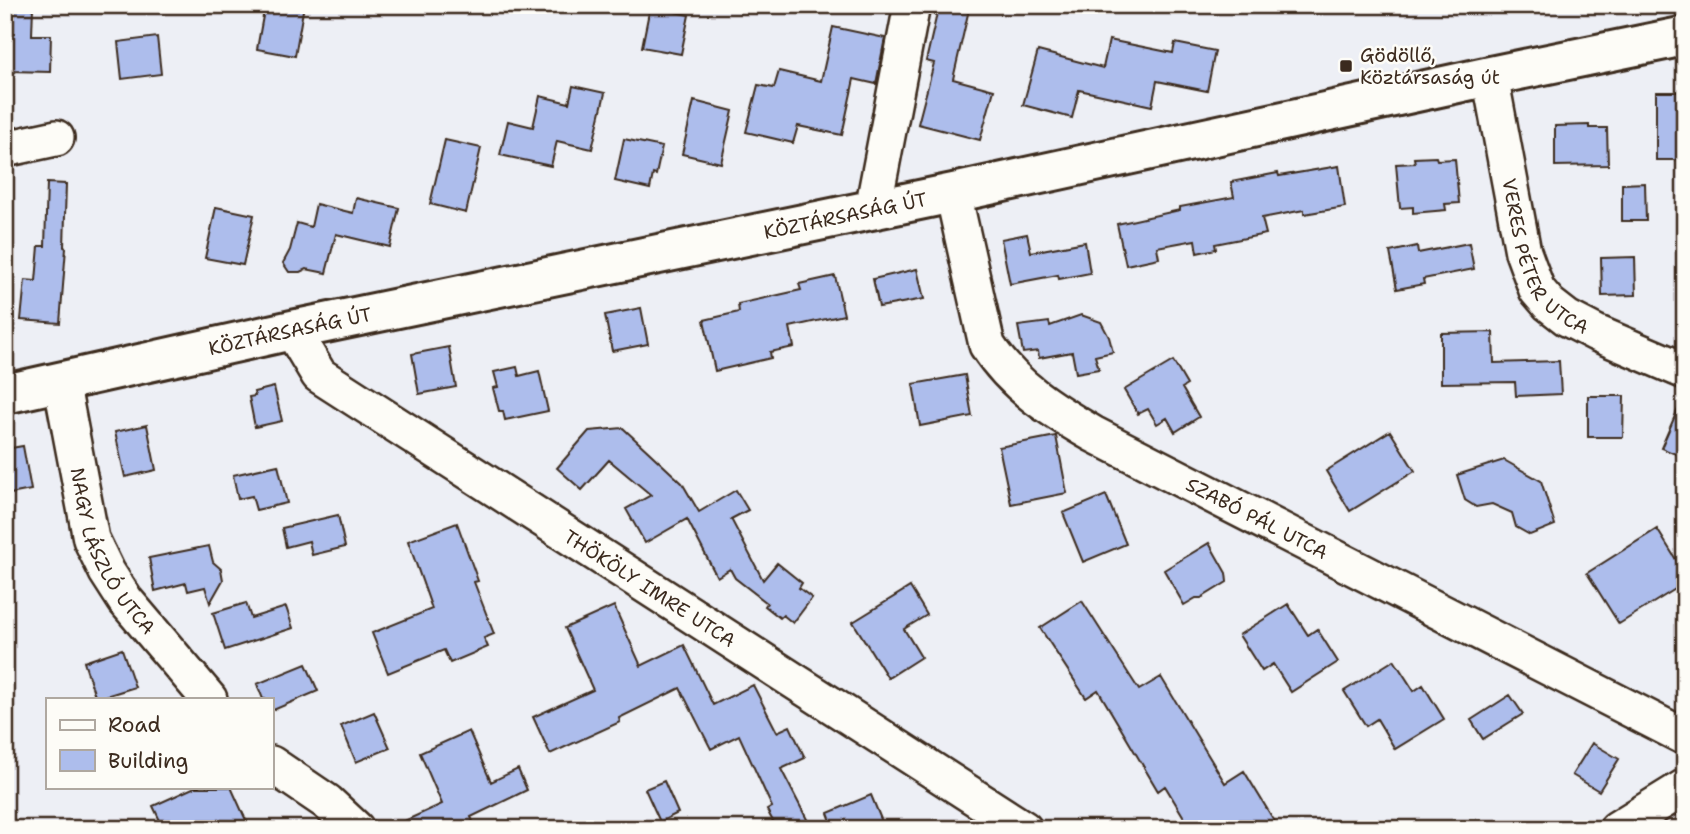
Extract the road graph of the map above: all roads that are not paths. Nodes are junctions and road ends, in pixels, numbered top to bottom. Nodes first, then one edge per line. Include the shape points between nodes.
1 (912, 5) edge
2 (1685, 36) edge
3 (1490, 76) junction
4 (56, 138) dead end
5 (5, 149) edge
6 (953, 193) junction
7 (873, 209) junction
8 (292, 330) junction
9 (1685, 371) edge
10 (61, 382) junction
11 (5, 394) edge
12 (208, 698) edge
13 (1685, 737) edge
14 (273, 765) edge
15 (1685, 787) edge
16 (1008, 826) edge
17 (356, 829) edge
18 (1616, 829) edge

1 - 7 street
2 - 3 main road, KÖZTÁRSASÁG ÚT
3 - 6 main road, KÖZTÁRSASÁG ÚT
3 - 9 street, VERES PÉTER UTCA via 1523,252 1537,290 1567,318
4 - 5 street
6 - 7 main road, KÖZTÁRSASÁG ÚT
6 - 13 street, SZABÓ PÁL UTCA via 988,345 1010,374 1050,408
7 - 8 main road, KÖZTÁRSASÁG ÚT
8 - 10 main road, KÖZTÁRSASÁG ÚT
8 - 16 street, THÖKÖLY IMRE UTCA via 319,375
10 - 11 main road, KÖZTÁRSASÁG ÚT
10 - 12 street, NAGY LÁSZLÓ UTCA via 91,539 125,600
14 - 17 street
15 - 18 street

